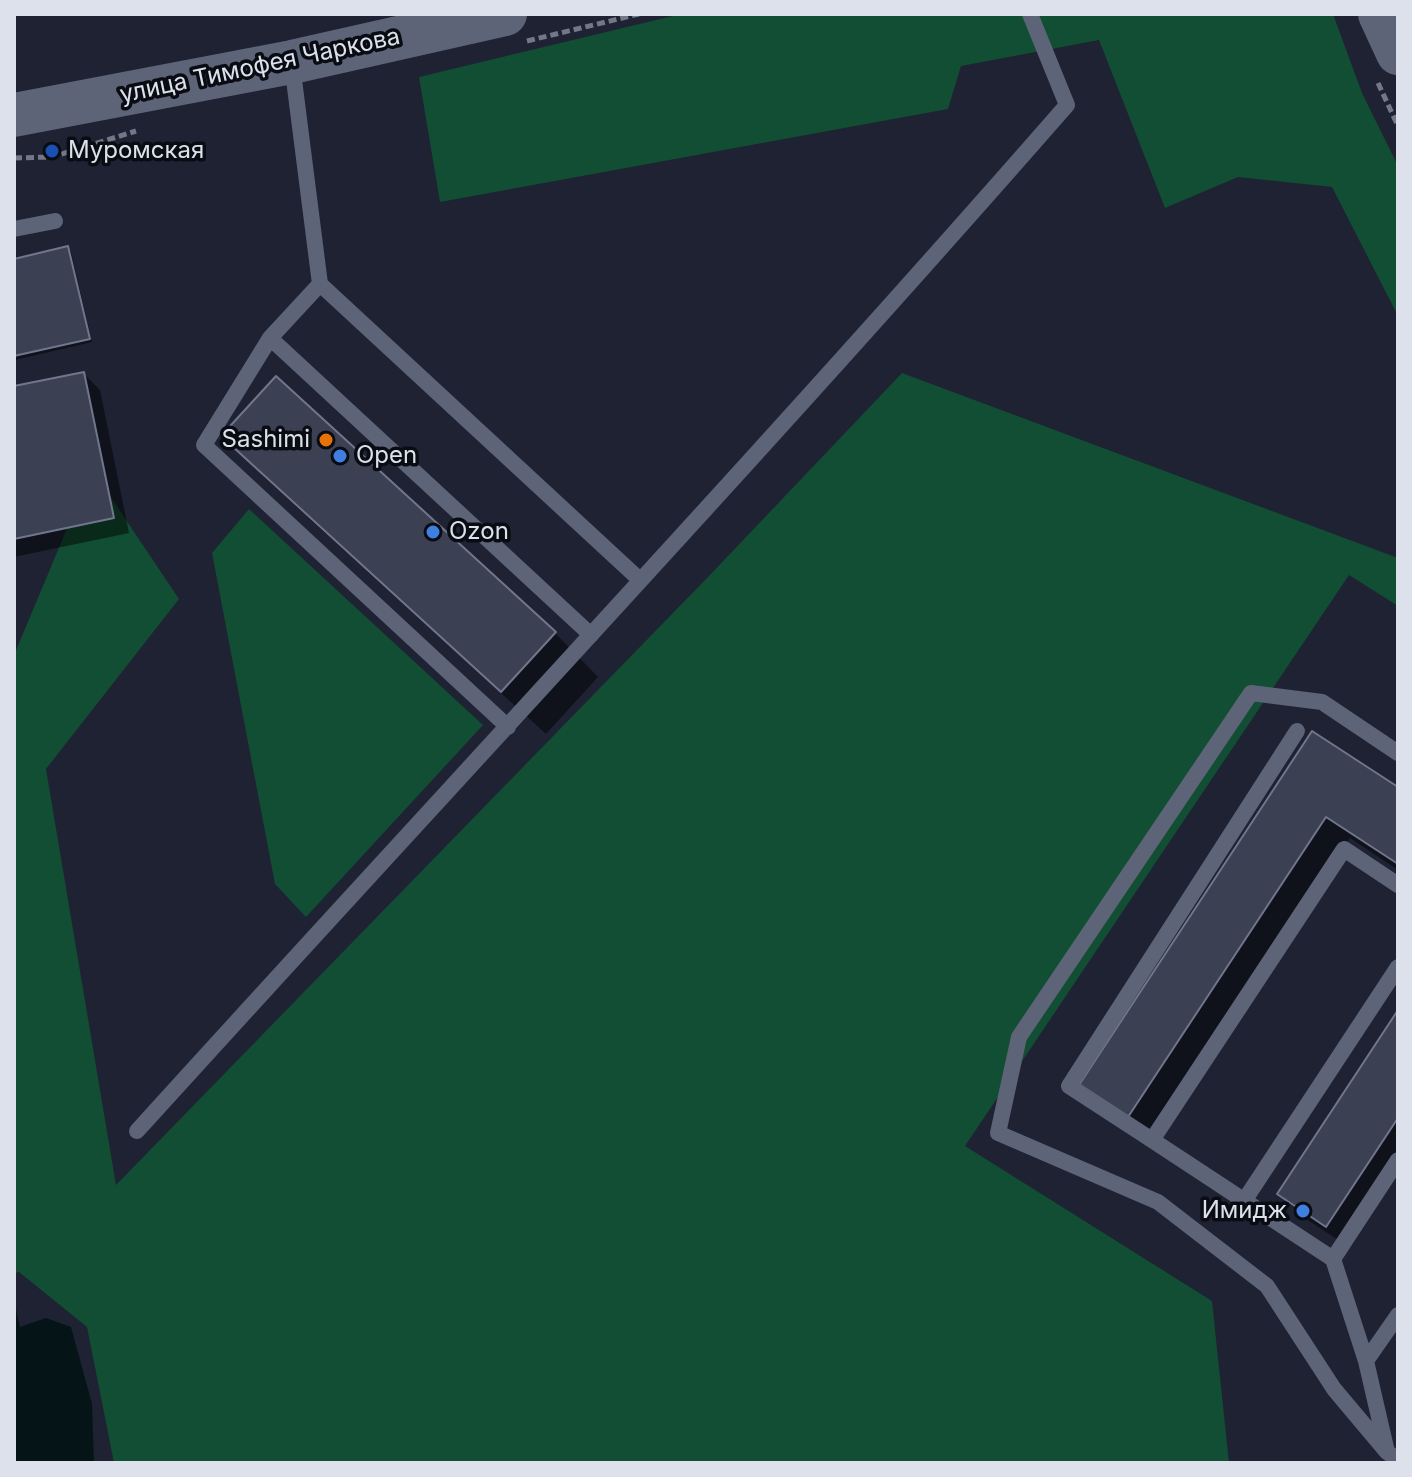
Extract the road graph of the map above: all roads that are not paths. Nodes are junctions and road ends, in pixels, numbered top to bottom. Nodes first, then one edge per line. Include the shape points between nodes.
1 (505, 14) edge
2 (1030, 14) edge
3 (1380, 14) edge
4 (1398, 53) edge
5 (292, 62) junction
6 (14, 115) edge
7 (55, 221) dead end
8 (14, 229) edge
9 (320, 284) junction
10 (270, 338) junction
11 (640, 580) junction
12 (591, 635) junction
13 (508, 727) junction
14 (1297, 731) dead end
15 (1398, 753) edge
16 (1398, 885) edge
17 (1398, 967) edge
18 (137, 1131) dead end
19 (1152, 1140) junction
20 (1398, 1160) edge
21 (1244, 1201) junction
22 (1333, 1259) junction
23 (1398, 1315) edge
24 (1366, 1361) junction
25 (1393, 1456) edge

1 - 5 main road, улица Тимофея Чаркова
2 - 11 lane via 1067,105
3 - 4 main road
5 - 6 main road, улица Тимофея Чаркова
5 - 9 lane
7 - 8 lane
9 - 10 lane
9 - 11 lane
10 - 12 lane
10 - 13 lane via 204,445
11 - 12 lane
12 - 13 lane
13 - 18 lane
14 - 19 lane via 1069,1086
15 - 25 lane via 1322,702 1251,693 1019,1037 998,1133 1158,1202 1267,1286 1334,1389
16 - 19 lane via 1344,849
17 - 21 lane
19 - 21 lane
20 - 22 lane
21 - 22 lane
22 - 24 lane
23 - 24 lane
24 - 25 lane

